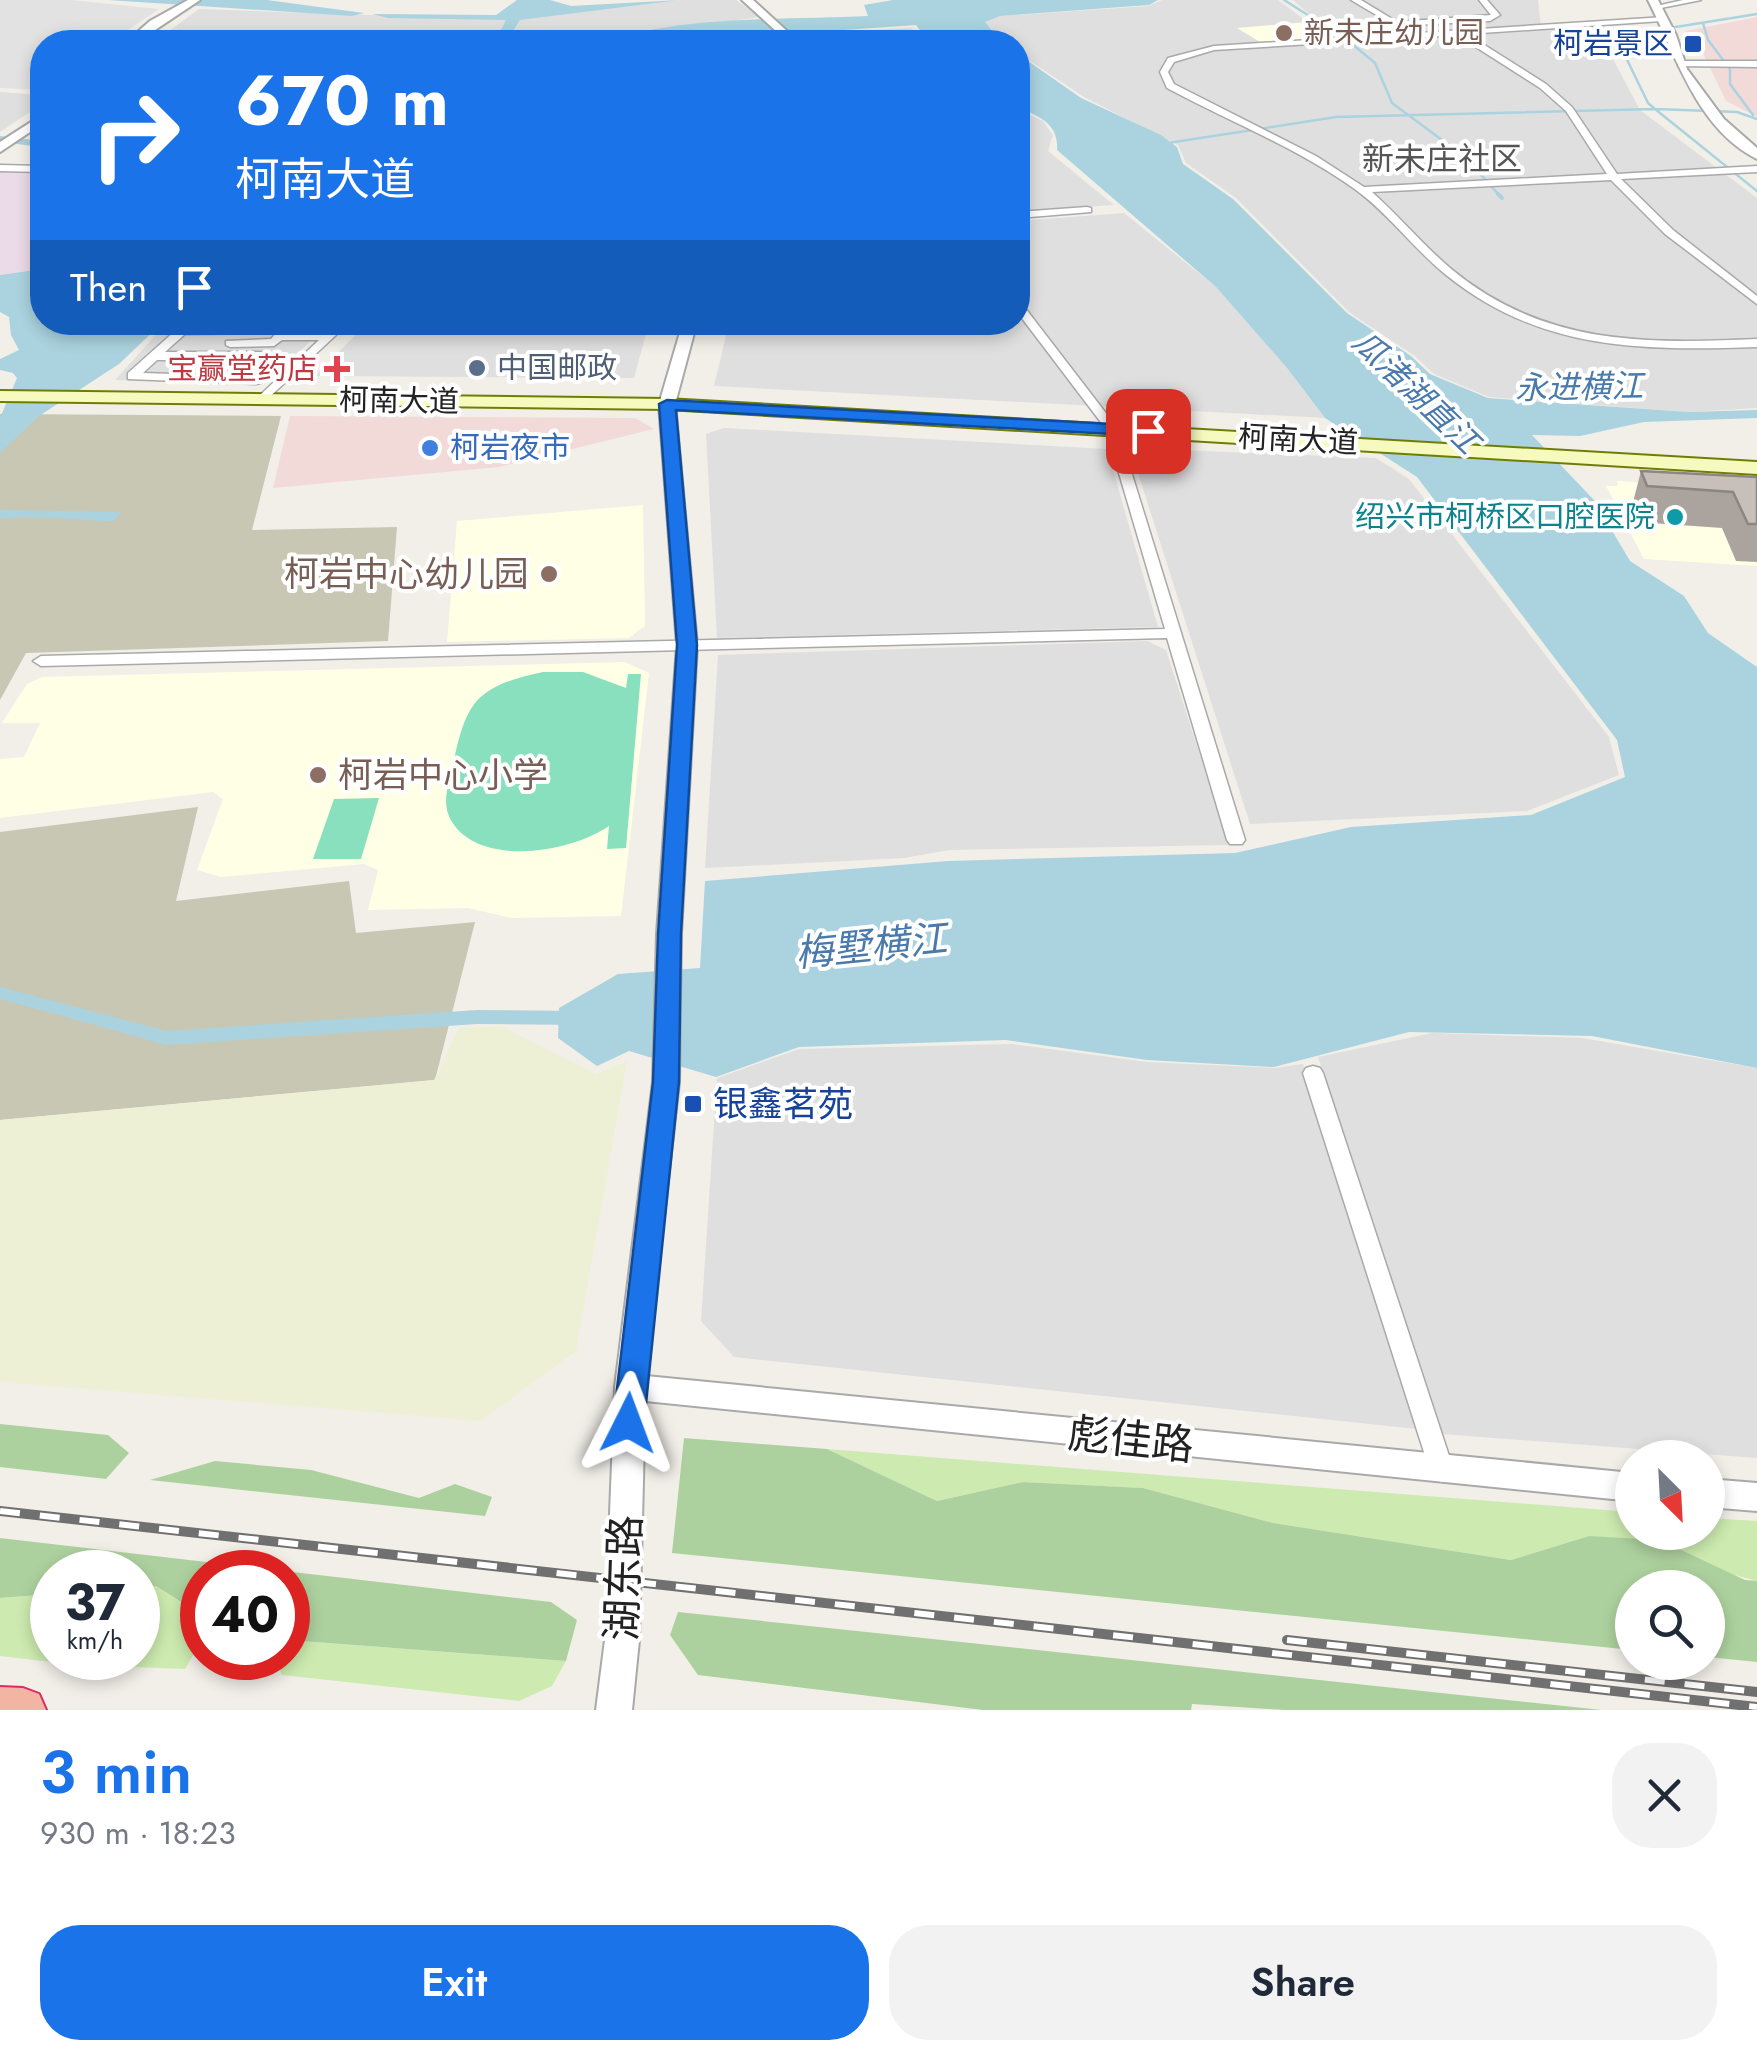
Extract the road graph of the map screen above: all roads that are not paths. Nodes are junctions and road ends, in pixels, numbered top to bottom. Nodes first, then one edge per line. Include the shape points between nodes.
1 (195, 0) edge
2 (747, 0) edge
3 (1355, 0) edge
4 (1483, 0) edge
5 (1696, 0) edge
6 (1655, 3) edge
7 (1663, 21) junction
8 (1446, 24) junction
9 (146, 30) edge
10 (782, 30) edge
11 (1463, 34) junction
12 (1682, 64) junction
13 (1757, 64) edge
14 (30, 128) edge
15 (3, 146) edge
16 (1757, 155) edge
17 (0, 168) edge
18 (30, 169) edge
19 (1757, 169) edge
20 (1614, 176) junction
21 (1362, 190) junction
22 (1087, 210) dead end
23 (1030, 214) edge
24 (1757, 301) edge
25 (1030, 322) edge
26 (176, 335) edge
27 (236, 335) edge
28 (330, 335) edge
29 (686, 335) edge
30 (280, 336) joint
31 (328, 337) junction
32 (230, 344) junction
33 (1757, 344) edge
34 (154, 356) junction
35 (221, 356) junction
36 (268, 356) dead end
37 (256, 380) dead end
38 (0, 396) edge
39 (262, 399) junction
40 (667, 404) junction
41 (1112, 429) junction
42 (1757, 468) edge
43 (1174, 633) junction
44 (687, 645) junction
45 (41, 661) dead end
46 (1236, 840) dead end
47 (1313, 1073) dead end
48 (630, 1387) junction
49 (1442, 1471) junction
50 (1615, 1486) edge
51 (1725, 1494) edge
52 (1757, 1497) edge
53 (0, 1709) edge
54 (23, 1710) edge
55 (614, 1710) edge

1 - 9 street
2 - 10 street
3 - 8 street via 1395,24
4 - 8 street via 1496,15
5 - 6 street
6 - 7 street
7 - 11 street
7 - 12 street
8 - 11 street
11 - 20 street via 1572,112
11 - 21 street via 1214,48 1171,60 1164,72 1170,86 1300,149
12 - 13 street
12 - 16 street via 1704,102
14 - 15 street
17 - 18 street
19 - 20 street
20 - 21 street
20 - 24 street via 1669,232
21 - 33 street via 1474,292 1540,326 1624,346
22 - 23 street
25 - 41 street
26 - 34 street
27 - 32 street
28 - 31 street
29 - 40 street
30 - 31 street
30 - 32 street
31 - 39 street
32 - 35 street
34 - 35 street
34 - 37 street via 132,376
35 - 36 street
38 - 39 main road, 柯南大道
39 - 40 main road, 柯南大道
40 - 41 main road, 柯南大道
40 - 44 street, 湖东路
41 - 42 main road, 柯南大道
41 - 43 street
43 - 44 street
43 - 46 street
44 - 45 street
44 - 48 street, 湖东路 via 666,1082
47 - 49 street
48 - 49 street, 彪佳路
48 - 55 street, 湖东路
49 - 50 street, 彪佳路
51 - 52 street
53 - 54 highway

